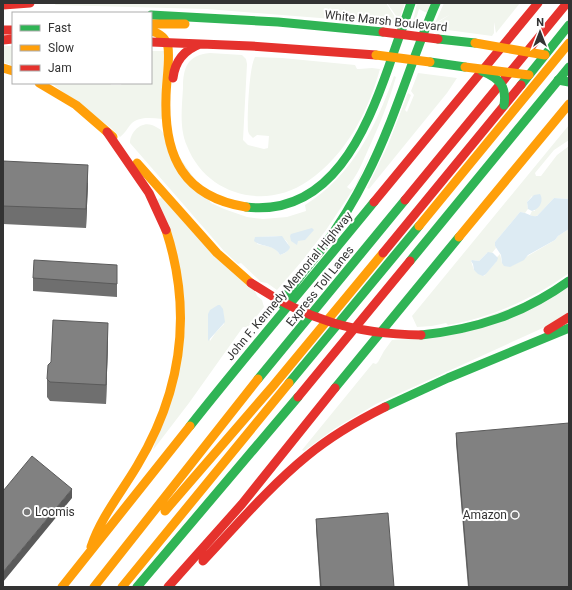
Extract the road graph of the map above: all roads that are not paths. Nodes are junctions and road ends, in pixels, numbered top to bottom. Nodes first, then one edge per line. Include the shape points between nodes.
1 (30, 3) edge
2 (411, 3) edge
3 (436, 3) edge
4 (538, 3) edge
5 (567, 3) edge
6 (3, 5) edge
7 (152, 15) edge
8 (152, 24) edge
9 (569, 25) edge
10 (152, 31) edge
11 (383, 34) junction
12 (152, 42) edge
13 (167, 43) junction
14 (569, 43) edge
15 (201, 44) junction
16 (545, 55) junction
17 (558, 57) junction
18 (569, 59) edge
19 (460, 66) junction
20 (569, 67) edge
21 (529, 75) junction
22 (541, 77) junction
23 (569, 82) edge
24 (41, 84) edge
25 (569, 104) edge
26 (504, 105) junction
27 (107, 132) junction
28 (235, 204) junction
29 (569, 281) edge
30 (569, 317) edge
31 (270, 326) junction
32 (569, 328) edge
33 (496, 357) junction
34 (90, 553) junction
35 (62, 587) edge
36 (94, 587) edge
37 (100, 587) edge
38 (122, 587) edge
39 (137, 587) edge
40 (168, 587) edge
41 (179, 587) edge

1 - 6 highway
2 - 28 highway via 375,106 344,161 312,190 296,200 260,208
3 - 31 highway via 368,173 346,212 288,292
4 - 31 highway, John F. Kennedy Memorial Highway
5 - 36 highway, Express Toll Lanes via 259,378
7 - 11 highway, White Marsh Boulevard via 263,21
8 - 11 highway
9 - 16 highway
10 - 13 highway via 160,34
11 - 16 highway, White Marsh Boulevard, bridge via 475,43
12 - 13 highway
13 - 15 highway
13 - 28 highway via 166,129 171,148 179,166 196,186 214,198
14 - 17 highway
15 - 19 highway, bridge via 376,55
15 - 28 highway via 180,56 175,66 173,132 182,160 195,178 222,199
16 - 17 highway, White Marsh Boulevard
16 - 21 highway
17 - 18 highway, White Marsh Boulevard
17 - 22 highway
19 - 21 highway, bridge
19 - 26 highway, bridge via 485,72 498,80 505,92
20 - 39 highway via 246,460
21 - 22 highway
21 - 26 highway
22 - 23 highway, bridge
22 - 38 highway
24 - 27 highway via 76,105
25 - 40 highway via 242,504
26 - 37 highway via 241,424
27 - 29 highway, bridge via 122,145 217,253 251,283 289,307 331,324 378,333 421,335 464,329 502,318 538,301
27 - 34 highway via 143,183 164,226 178,278 181,329 174,380 162,414 139,462 99,524
30 - 33 highway
31 - 34 highway, John F. Kennedy Memorial Highway
32 - 33 highway
33 - 41 highway via 392,402 358,420 320,446 273,487
34 - 35 highway, John F. Kennedy Memorial Highway

